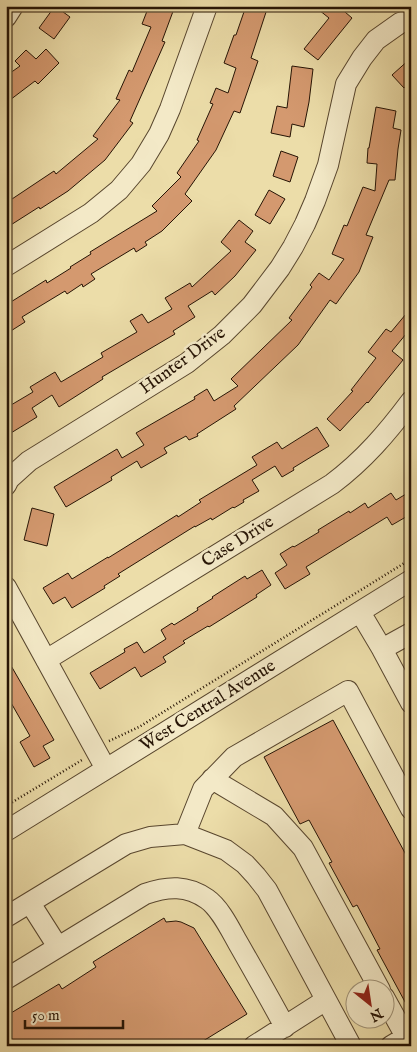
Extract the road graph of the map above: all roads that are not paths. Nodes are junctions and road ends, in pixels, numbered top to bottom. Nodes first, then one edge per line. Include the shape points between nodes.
1 (13, 6) edge
2 (207, 6) edge
3 (6, 17) edge
4 (411, 19) edge
5 (6, 266) edge
6 (411, 401) edge
7 (6, 485) edge
8 (411, 580) edge
9 (6, 587) edge
10 (360, 612) junction
11 (411, 633) edge
12 (382, 649) junction
13 (46, 660) junction
14 (411, 703) edge
15 (106, 769) junction
16 (212, 779) junction
17 (411, 809) edge
18 (6, 831) edge
19 (185, 834) junction
20 (30, 903) junction
21 (6, 917) edge
22 (58, 947) junction
23 (6, 979) edge
24 (375, 980) edge
25 (326, 1000) junction
26 (394, 1020) edge
27 (285, 1026) junction
28 (403, 1039) edge
29 (345, 1044) edge
30 (254, 1046) edge

1 - 3 street
2 - 5 street via 170,109 141,164 119,190 91,213
4 - 7 street, Hunter Drive via 376,40 346,84 328,165 306,224 280,268 252,305 193,358 29,461
6 - 13 street, Case Drive via 374,447 332,484
8 - 10 street, West Central Avenue
9 - 13 street
10 - 12 street
10 - 15 street, West Central Avenue
11 - 12 street
12 - 14 street
13 - 15 street
15 - 18 street, West Central Avenue
16 - 17 street via 234,757 348,691
16 - 19 street via 203,788
16 - 24 street via 274,816 303,848
19 - 20 street via 150,837 126,844
19 - 25 street via 226,850 256,876 267,890
20 - 21 street
20 - 22 street
22 - 23 street
22 - 27 street via 145,894 168,888 186,889 213,904
25 - 27 street
25 - 29 street
26 - 28 street
27 - 30 street

